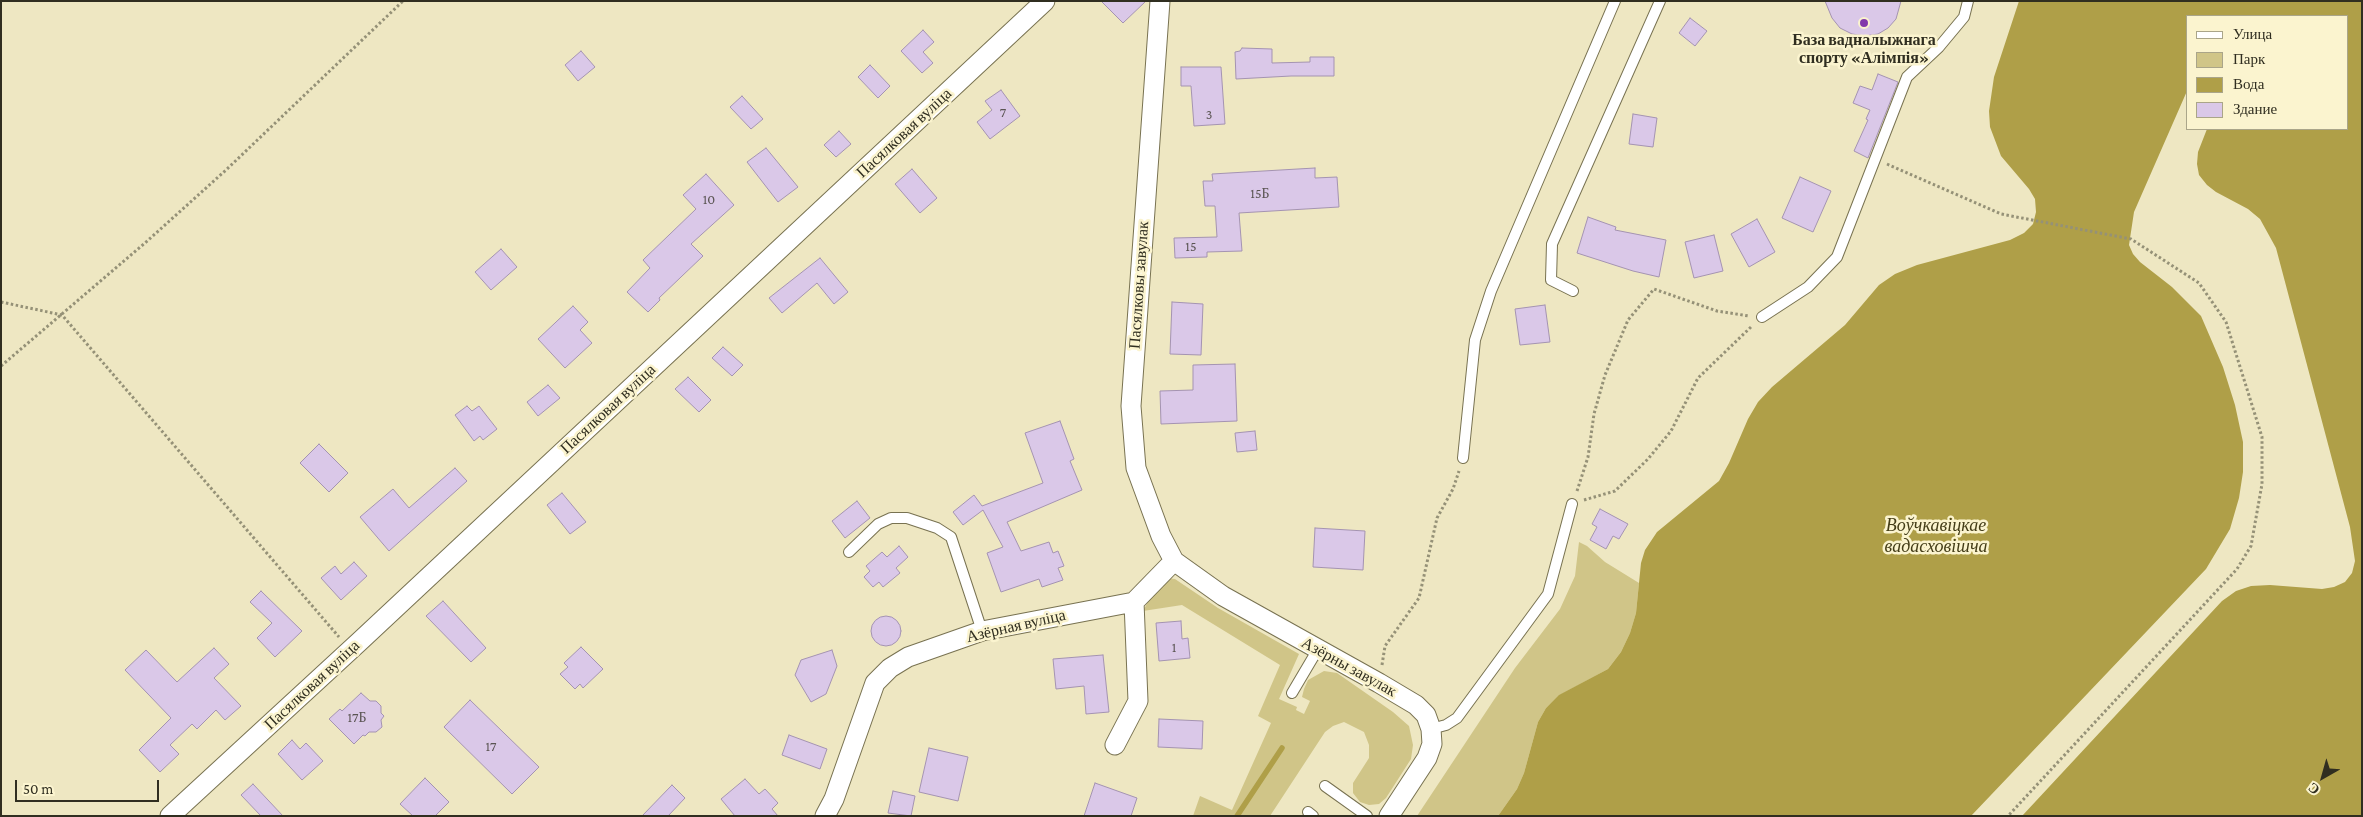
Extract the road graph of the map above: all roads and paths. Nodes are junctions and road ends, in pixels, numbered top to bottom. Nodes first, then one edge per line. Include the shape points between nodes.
1 (403, 1) edge
2 (1045, 1) edge
3 (1160, 1) edge
4 (1615, 1) edge
5 (1660, 1) edge
6 (1968, 1) edge
7 (1875, 159) junction
8 (1573, 290) dead end
9 (1, 302) edge
10 (62, 315) junction
11 (1762, 317) junction
12 (1, 366) edge
13 (1462, 458) joint
14 (1572, 504) junction
15 (849, 552) dead end
16 (1174, 560) junction
17 (1134, 602) junction
18 (982, 631) junction
19 (1318, 649) junction
20 (350, 650) junction
21 (1379, 682) junction
22 (1292, 693) dead end
23 (1432, 729) junction
24 (1115, 745) dead end
25 (1325, 786) dead end
26 (170, 816) edge
27 (825, 816) edge
28 (1367, 816) edge
29 (1389, 816) edge
30 (2008, 816) edge

1 - 10 path via 226,170
2 - 20 street, Пасялковая вуліца
3 - 16 street, Пасялковы завулак via 1132,406 1136,468 1161,536
4 - 13 lane via 1491,291 1475,340
5 - 8 lane via 1552,244 1551,280
6 - 7 lane via 1964,17 1939,47 1907,77
7 - 11 lane via 1838,257 1808,287
7 - 30 path via 2001,214 2131,239 2198,283 2226,322 2262,437 2262,484 2251,546 2237,569
9 - 10 path
10 - 12 path
10 - 20 path
11 - 14 path via 1698,378 1670,432 1648,460 1615,491
11 - 14 path via 1717,311 1654,289 1628,320 1605,375 1594,414 1588,457
13 - 21 path via 1453,489 1437,518 1419,598 1385,646
14 - 23 lane via 1548,594 1457,718
15 - 18 lane via 878,524 891,518 907,518 937,528 951,537
16 - 17 street
16 - 19 street, Азёрны завулак via 1223,596
17 - 18 street, Азёрная вуліца
17 - 24 street via 1138,701
18 - 27 street, Азёрная вуліца via 908,657 875,683
19 - 21 street, Азёрны завулак
19 - 22 lane
20 - 26 street, Пасялковая вуліца
21 - 23 street, Азёрны завулак via 1416,705 1426,715
23 - 29 street via 1432,744 1427,758
25 - 28 lane

